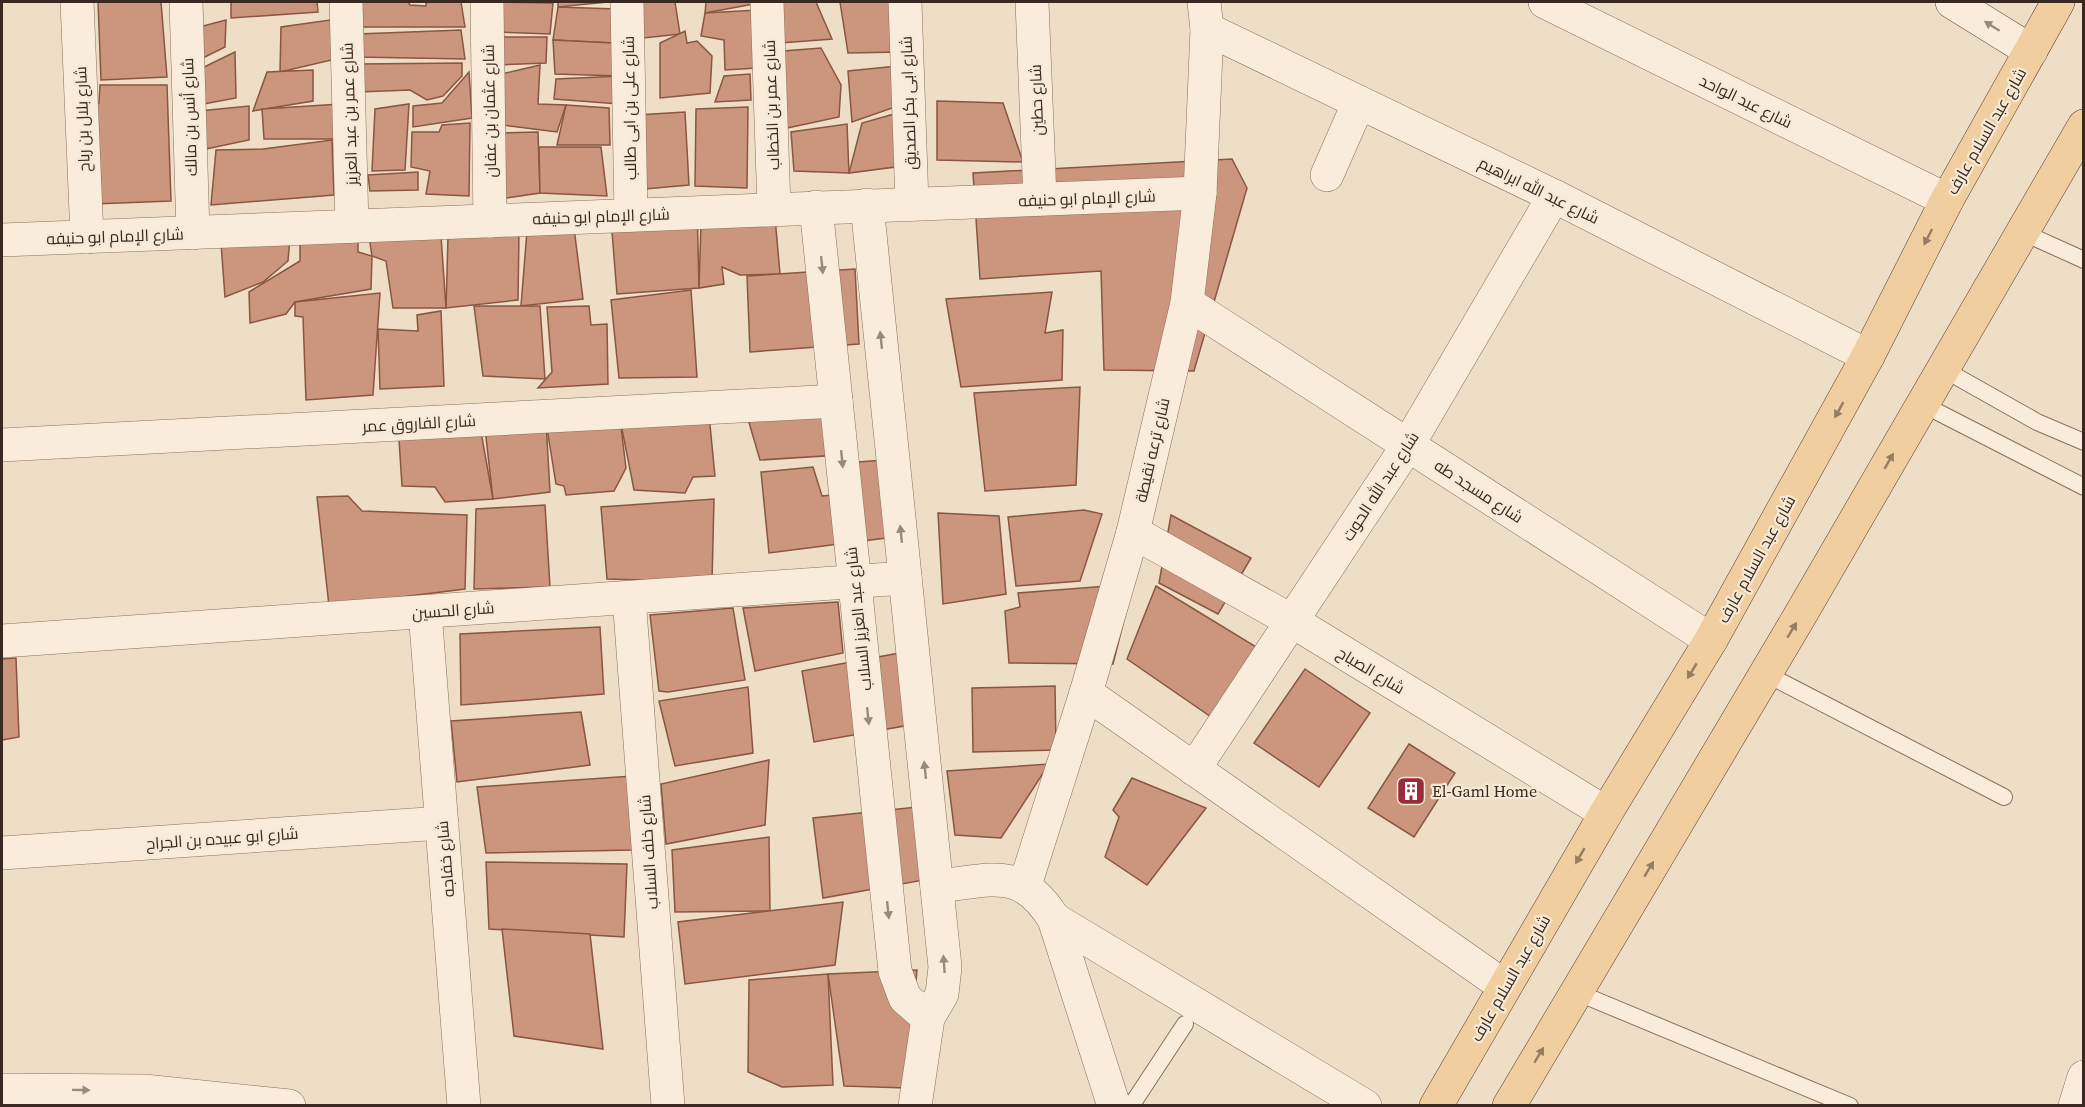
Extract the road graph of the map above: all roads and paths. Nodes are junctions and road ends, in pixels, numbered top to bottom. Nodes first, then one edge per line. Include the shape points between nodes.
1 (77, 2) edge
2 (186, 2) edge
3 (346, 2) edge
4 (488, 2) edge
5 (627, 2) edge
6 (767, 2) edge
7 (905, 2) edge
8 (1032, 2) edge
9 (1545, 2) edge
10 (1952, 2) edge
11 (2058, 2) edge
12 (1205, 15) edge
13 (2031, 51) junction
14 (1359, 102) junction
15 (2084, 126) edge
16 (1327, 175) dead end
17 (1200, 193) junction
18 (1554, 196) junction
19 (1040, 200) junction
20 (1947, 200) junction
21 (912, 204) junction
22 (867, 205) junction
23 (816, 207) junction
24 (774, 208) junction
25 (631, 215) junction
26 (490, 221) junction
27 (352, 226) junction
28 (2022, 232) junction
29 (193, 233) junction
30 (87, 237) junction
31 (2, 240) edge
32 (2084, 260) edge
33 (1187, 303) junction
34 (1869, 356) junction
35 (1943, 369) junction
36 (836, 401) junction
37 (1922, 404) junction
38 (2084, 442) edge
39 (2, 445) edge
40 (1408, 445) junction
41 (2084, 487) edge
42 (1133, 532) junction
43 (905, 578) junction
44 (854, 582) junction
45 (629, 598) junction
46 (425, 612) junction
47 (1292, 621) junction
48 (1711, 640) junction
49 (2, 641) edge
50 (1766, 674) junction
51 (1086, 693) junction
52 (1194, 769) junction
53 (2004, 797) dead end
54 (1606, 813) junction
55 (442, 823) junction
56 (2, 853) edge
57 (1025, 885) junction
58 (937, 886) junction
59 (1054, 920) junction
60 (1504, 986) junction
61 (1576, 992) junction
62 (928, 1018) junction
63 (1185, 1024) dead end
64 (2084, 1077) edge
65 (23, 1095) edge
66 (289, 1106) edge
67 (464, 1106) edge
68 (668, 1106) edge
69 (915, 1106) edge
70 (1114, 1106) edge
71 (1131, 1106) edge
72 (1365, 1106) edge
73 (1436, 1106) edge
74 (1509, 1106) edge
75 (1850, 1106) edge
76 (2075, 1106) edge

1 - 30 street, شارع بلال بن رباح
2 - 29 street, شارع أنس بن مالك
3 - 27 street, شارع عمر بن عبد العزيز
4 - 26 street, شارع عثمان بن عفان
5 - 25 street, شارع على بن ابى طالب
6 - 24 street, شارع عمر بن الخطاب
7 - 21 street, شارع ابى بكر الصديق
8 - 19 street, شارع حطين
9 - 20 street, شارع عبد الواحد
13 -> 10 street
11 - 13 main road, شارع عبد السلام عارف
12 - 14 street, شارع عبد الله ابراهيم
12 - 17 street, شارع ترعه نقيطة
13 - 20 main road, شارع عبد السلام عارف
14 - 16 street
14 - 18 street, شارع عبد الله ابراهيم
15 - 28 main road
17 - 19 street, شارع الإمام ابو حنيفه
17 - 33 street, شارع ترعه نقيطة
18 - 34 street, شارع عبد الله ابراهيم
18 - 40 street, شارع عبد الله الحوت
19 - 21 street, شارع الإمام ابو حنيفه
20 -> 34 main road, شارع عبد السلام عارف
21 - 22 street, شارع الإمام ابو حنيفه
22 - 23 street, شارع الإمام ابو حنيفه
43 -> 22 street
23 - 24 street, شارع الإمام ابو حنيفه
23 -> 36 street, شارع عبد العزيز السلاب
24 - 25 street, شارع الإمام ابو حنيفه
25 - 26 street, شارع الإمام ابو حنيفه
26 - 27 street, شارع الإمام ابو حنيفه
27 - 29 street, شارع الإمام ابو حنيفه
28 - 32 lane
28 - 35 main road
29 - 30 street, شارع الإمام ابو حنيفه
30 - 31 street, شارع الإمام ابو حنيفه
33 - 40 street, شارع مسجد طه
33 - 42 street, شارع ترعه نقيطة
34 -> 48 main road, شارع عبد السلام عارف
35 - 37 main road
35 - 38 lane via 2037,422
36 - 39 street, شارع الفاروق عمر
36 -> 44 street, شارع عبد العزيز السلاب
37 - 41 lane
50 -> 37 main road
40 - 47 street, شارع عبد الله الحوت
40 - 48 street, شارع مسجد طه
42 - 47 street, شارع الصباح
42 - 51 street, شارع ترعه نقيطة
43 - 44 street, شارع الحسين
58 -> 43 street
44 - 45 street, شارع الحسين
44 -> 62 street, شارع عبد العزيز السلاب via 894,971 905,998
45 - 46 street, شارع الحسين
45 - 68 street, شارع خلف السلاب
46 - 49 street, شارع الحسين
46 - 55 street, شارع خفاجه
47 - 52 street, شارع عبد الله الحوت
47 - 54 street, شارع الصباح
48 -> 54 main road, شارع عبد السلام عارف
50 - 53 lane
61 -> 50 main road
51 - 52 street
51 - 57 street, شارع ترعه نقيطة
52 - 60 street
54 -> 60 main road, شارع عبد السلام عارف
55 - 56 street, شارع ابو عبيده بن الجراح
55 - 67 street, شارع خفاجه
57 - 58 street via 1005,880
57 - 59 street
62 -> 58 street via 945,981
59 - 70 street
59 - 72 street
60 - 73 main road, شارع عبد السلام عارف
74 -> 61 main road
61 - 75 lane
62 - 69 street
63 - 71 lane
64 - 76 street
65 -> 66 street via 144,1091

